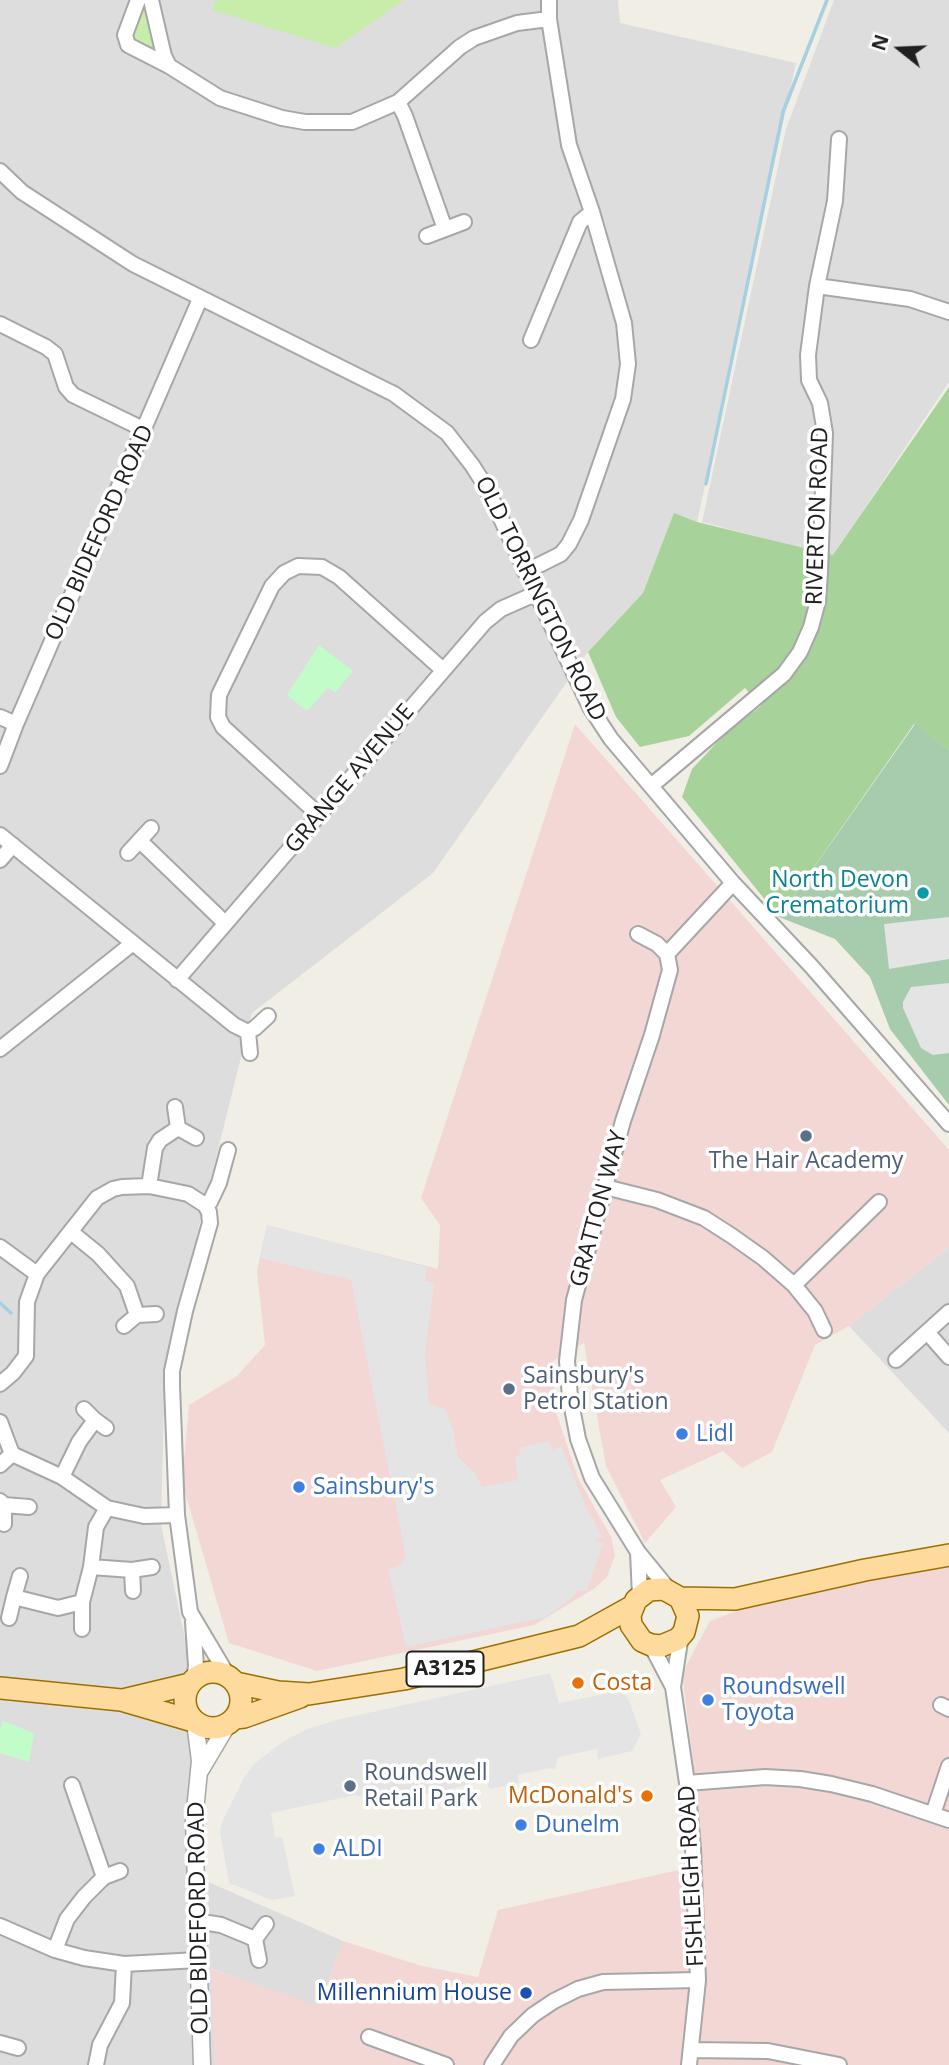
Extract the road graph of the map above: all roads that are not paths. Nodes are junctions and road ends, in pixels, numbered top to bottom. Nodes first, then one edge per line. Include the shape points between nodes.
1 (138, 0) edge
2 (151, 0) edge
3 (548, 0) edge
4 (549, 19) junction
5 (169, 66) junction
6 (398, 102) junction
7 (839, 139) dead end
8 (0, 171) edge
9 (592, 212) junction
10 (464, 222) dead end
11 (444, 229) junction
12 (427, 236) dead end
13 (817, 286) junction
14 (200, 299) junction
15 (949, 312) edge
16 (0, 324) edge
17 (531, 340) dead end
18 (145, 430) junction
19 (525, 572) junction
20 (535, 594) junction
21 (443, 670) junction
22 (0, 717) edge
23 (16, 724) junction
24 (0, 766) edge
25 (651, 786) junction
26 (320, 816) junction
27 (151, 828) dead end
28 (0, 835) edge
29 (140, 841) junction
30 (13, 845) junction
31 (128, 853) dead end
32 (0, 860) edge
33 (733, 883) junction
34 (225, 923) junction
35 (638, 934) dead end
36 (133, 943) junction
37 (667, 954) junction
38 (177, 980) junction
39 (268, 1016) dead end
40 (248, 1031) junction
41 (0, 1049) edge
42 (250, 1053) dead end
43 (175, 1107) dead end
44 (949, 1124) edge
45 (178, 1128) junction
46 (196, 1138) dead end
47 (228, 1150) dead end
48 (149, 1186) junction
49 (605, 1187) junction
50 (880, 1202) dead end
51 (205, 1205) junction
52 (71, 1232) junction
53 (0, 1247) edge
54 (37, 1274) junction
55 (794, 1285) junction
56 (949, 1312) edge
57 (156, 1314) dead end
58 (137, 1315) junction
59 (124, 1326) dead end
60 (824, 1330) dead end
61 (928, 1332) junction
62 (949, 1357) edge
63 (896, 1360) dead end
64 (0, 1384) edge
65 (84, 1409) dead end
66 (0, 1422) edge
67 (12, 1454) junction
68 (0, 1465) edge
69 (62, 1477) junction
70 (2, 1503) edge
71 (29, 1507) dead end
72 (107, 1508) junction
73 (177, 1515) junction
74 (4, 1524) dead end
75 (638, 1552) junction
76 (949, 1555) edge
77 (91, 1567) junction
78 (152, 1567) dead end
79 (132, 1570) junction
80 (20, 1576) dead end
81 (133, 1591) dead end
82 (675, 1594) junction
83 (15, 1597) junction
84 (735, 1599) junction
85 (636, 1601) junction
86 (82, 1602) junction
87 (9, 1618) dead end
88 (193, 1620) junction
89 (82, 1629) dead end
90 (685, 1629) junction
91 (579, 1636) junction
92 (646, 1643) junction
93 (232, 1680) junction
94 (192, 1681) junction
95 (673, 1687) junction
96 (0, 1688) edge
97 (309, 1694) junction
98 (121, 1700) junction
99 (194, 1721) junction
100 (232, 1721) junction
101 (949, 1766) edge
102 (200, 1771) junction
103 (687, 1783) junction
104 (72, 1786) dead end
105 (933, 1814) junction
106 (949, 1820) edge
107 (120, 1871) dead end
108 (104, 1877) junction
109 (196, 1921) junction
110 (266, 1924) dead end
111 (0, 1926) edge
112 (255, 1940) junction
113 (55, 1950) junction
114 (198, 1960) junction
115 (259, 1960) dead end
116 (124, 1964) junction
117 (698, 1980) junction
118 (369, 2038) dead end
119 (0, 2043) edge
120 (18, 2048) dead end
121 (690, 2058) edge
122 (96, 2065) edge
123 (202, 2065) edge
124 (446, 2065) edge
125 (492, 2065) edge
126 (839, 2065) edge

1 - 5 street via 126,43
2 - 5 street
3 - 4 street
4 - 6 street via 517,23 474,38
4 - 9 street via 569,145
5 - 6 street via 220,99 305,122 352,122
6 - 11 street
7 - 13 street, RIVERTON ROAD via 835,201
8 - 14 street, OLD TORRINGTON ROAD via 65,222
9 - 17 street via 580,222
9 - 19 street via 624,323 628,364 623,399 582,520 569,544 550,562
10 - 11 street
11 - 12 street
13 - 15 street via 910,299
13 - 25 street, RIVERTON ROAD via 809,380 820,403 825,433 818,601 811,629 784,674
14 - 18 street, OLD BIDEFORD ROAD
14 - 19 street, OLD TORRINGTON ROAD via 394,394 437,424 486,487
16 - 18 street via 55,354 73,395
18 - 23 street, OLD BIDEFORD ROAD
19 - 20 street, OLD TORRINGTON ROAD
20 - 21 street, GRANGE AVENUE via 501,609 485,622
20 - 25 street, OLD TORRINGTON ROAD via 590,707
21 - 26 street, GRANGE AVENUE
21 - 26 street via 322,567 298,566 272,586 219,695 218,717 223,727
22 - 23 street
23 - 24 street, OLD BIDEFORD ROAD
25 - 33 street, OLD TORRINGTON ROAD
26 - 34 street, GRANGE AVENUE
27 - 29 street
28 - 30 street
29 - 31 street
29 - 34 street
30 - 32 street
30 - 36 street
33 - 37 street
33 - 44 street, OLD TORRINGTON ROAD
34 - 38 street, GRANGE AVENUE
35 - 37 street
36 - 38 street
36 - 41 street
37 - 49 street, GRATTON WAY via 670,970
38 - 40 street
39 - 40 street
40 - 42 street
43 - 45 street
45 - 46 street
45 - 48 street via 155,1148
47 - 51 street via 219,1183
48 - 51 street via 188,1194
48 - 52 street via 113,1189 97,1198
49 - 55 street via 704,1218
49 - 75 street, GRATTON WAY via 574,1300 567,1360 570,1397 592,1478
50 - 55 street
51 - 73 street via 210,1223 172,1371
52 - 54 street
52 - 58 street via 127,1286
53 - 54 street
54 - 64 street via 27,1302 26,1356
55 - 60 street
56 - 61 street
57 - 58 street
58 - 59 street
61 - 62 street
61 - 63 street
65 - 69 street via 101,1424 79,1442
66 - 67 street
67 - 68 street
67 - 69 street
69 - 72 street
70 - 71 street
70 - 74 street
72 - 73 street via 144,1516
72 - 77 street via 96,1527
73 - 88 street
75 - 82 street, GRATTON WAY
75 - 85 street, GRATTON WAY
76 - 84 main road
77 - 79 street
77 - 86 street
78 - 79 street
79 - 81 street
80 - 83 street
82 - 84 main road
82 - 85 main road via 654,1589
82 - 90 main road via 687,1609
83 - 86 street via 58,1608
83 - 87 street
84 - 90 main road
85 - 91 main road, A3125
85 - 92 main road via 631,1625
86 - 89 street
88 - 93 street
88 - 94 street via 196,1666
90 - 92 main road via 670,1644
90 - 95 street, FISHLEIGH ROAD
91 - 92 main road, A3125
91 - 97 main road, A3125 via 404,1679
92 - 95 street, FISHLEIGH ROAD
93 - 94 main road, A3125 via 218,1672 206,1672
93 - 97 main road, A3125 via 278,1692
93 - 100 main road via 241,1701
94 - 98 main road, A3125
94 - 99 main road via 185,1703
95 - 103 street, FISHLEIGH ROAD
96 - 98 main road, A3125
97 - 100 main road, A3125
98 - 99 main road, A3125
99 - 100 main road, A3125 via 211,1729
99 - 102 street, OLD BIDEFORD ROAD
100 - 102 street, OLD BIDEFORD ROAD
101 - 105 street
102 - 109 street, OLD BIDEFORD ROAD via 194,1821
103 - 105 street via 800,1779
103 - 117 street, FISHLEIGH ROAD
104 - 108 street
105 - 106 street
107 - 108 street
108 - 113 street via 67,1919
109 - 112 street via 221,1925
109 - 114 street, OLD BIDEFORD ROAD
110 - 112 street
111 - 113 street
112 - 115 street
113 - 116 street
114 - 116 street
114 - 123 street, OLD BIDEFORD ROAD
116 - 122 street via 122,2003 100,2045
117 - 121 street, FISHLEIGH ROAD
117 - 125 street via 603,1982 578,1989 533,2015 511,2036
118 - 124 street
119 - 120 street
121 - 126 street via 768,2052

